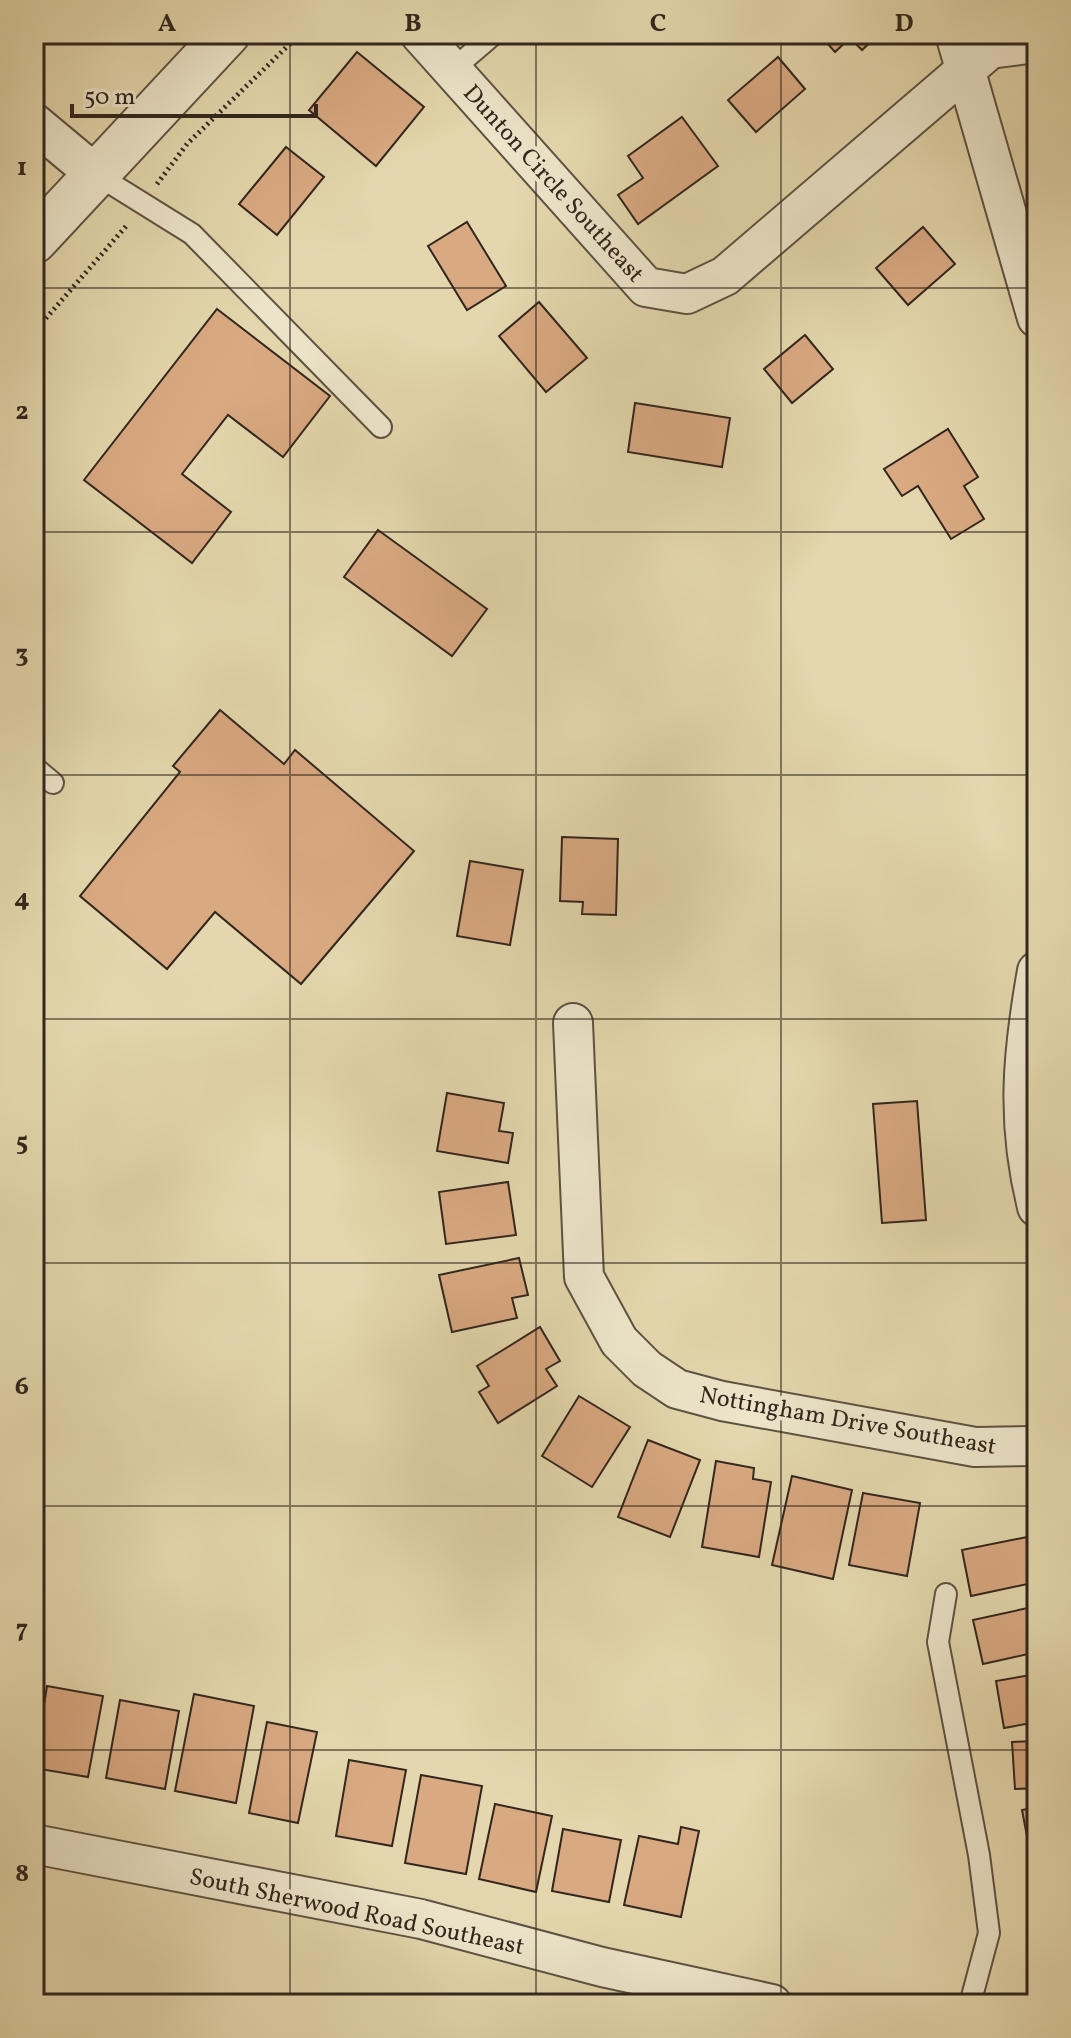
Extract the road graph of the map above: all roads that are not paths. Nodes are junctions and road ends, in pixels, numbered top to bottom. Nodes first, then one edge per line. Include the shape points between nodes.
1 (227, 34) edge
2 (420, 34) edge
3 (955, 34) edge
4 (491, 35) edge
5 (1037, 43) edge
6 (452, 70) junction
7 (964, 72) junction
8 (34, 123) edge
9 (94, 173) junction
10 (34, 241) edge
11 (1037, 318) edge
12 (381, 427) dead end
13 (34, 767) edge
14 (53, 783) dead end
15 (1037, 971) edge
16 (573, 1023) dead end
17 (1037, 1207) edge
18 (1037, 1446) edge
19 (946, 1594) dead end
20 (34, 1844) edge
21 (772, 2004) edge
22 (970, 2004) edge

1 - 9 street
2 - 6 street, Dunton Circle Southeast
3 - 7 street
4 - 6 lane
5 - 7 street, Dunton Circle Southeast via 990,49
6 - 7 street, Dunton Circle Southeast via 646,287 687,294 725,276
7 - 11 street
8 - 9 street
9 - 10 street
9 - 12 lane via 192,234
13 - 14 lane
15 - 17 street via 1023,1046 1021,1102
16 - 18 street, Nottingham Drive Southeast via 584,1277 619,1341 647,1369 677,1389 722,1401 975,1447
19 - 22 lane via 938,1642 989,1933
20 - 21 street, South Sherwood Road Southeast via 421,1919 602,1967

